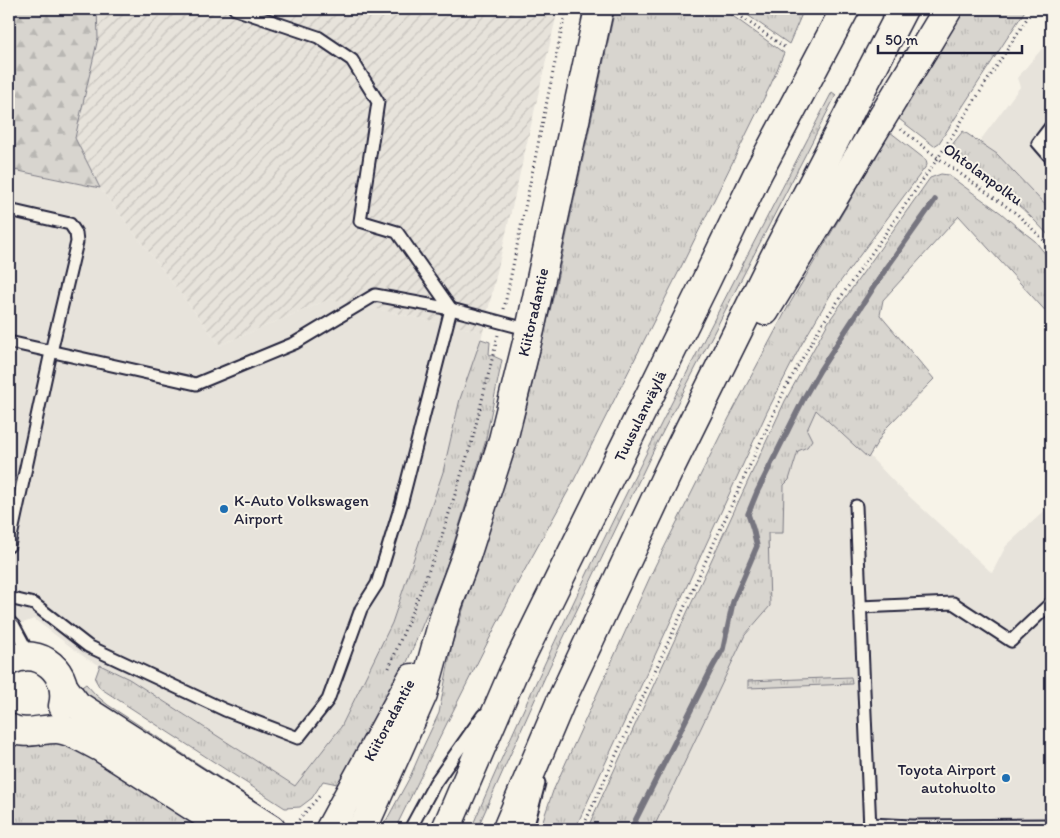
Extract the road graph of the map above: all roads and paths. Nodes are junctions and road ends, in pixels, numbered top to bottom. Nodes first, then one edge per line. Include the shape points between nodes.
1 (234, 9) edge
2 (566, 9) edge
3 (599, 9) edge
4 (730, 9) edge
5 (826, 9) edge
6 (845, 9) edge
7 (903, 9) edge
8 (948, 9) edge
9 (1033, 9) edge
10 (787, 48) dead end
11 (896, 125) dead end
12 (1051, 126) edge
13 (938, 158) junction
14 (1051, 158) edge
15 (758, 173) junction
16 (9, 210) edge
17 (1051, 248) edge
18 (451, 309) junction
19 (502, 322) junction
20 (530, 330) junction
21 (9, 342) edge
22 (51, 352) junction
23 (670, 468) junction
24 (856, 506) dead end
25 (9, 545) edge
26 (9, 598) edge
27 (1051, 603) edge
28 (860, 607) junction
29 (446, 610) junction
30 (9, 620) edge
31 (19, 658) edge
32 (513, 673) junction
33 (386, 676) dead end
34 (64, 688) junction
35 (561, 702) junction
36 (20, 732) edge
37 (324, 791) dead end
38 (1051, 825) edge
39 (870, 827) edge
40 (912, 828) edge
41 (228, 829) edge
42 (271, 829) edge
43 (293, 829) edge
44 (330, 829) edge
45 (361, 829) edge
46 (410, 829) edge
47 (446, 829) edge
48 (507, 829) edge
49 (527, 829) edge
50 (582, 829) edge

1 - 18 lane via 318,37 352,60 378,102 360,221 397,232
2 - 19 path
3 - 20 main road, Kiitoradantie
4 - 10 path
5 - 15 main road
6 - 15 main road, Tuusulanväylä
7 - 23 main road
8 - 23 main road
9 - 13 path
11 - 13 path, Ohtolanpolku
12 - 14 lane via 1038,143
13 - 17 path, Ohtolanpolku via 1017,214
13 - 50 path via 822,324 786,387
15 - 32 main road, Tuusulanväylä
16 - 22 lane via 70,224 76,233 77,242
18 - 19 lane
18 - 22 lane via 376,295 295,343 196,384
18 - 26 lane via 401,506 377,584 361,609 328,700 298,738 225,710 88,646 34,604
19 - 20 lane
19 - 33 path via 472,441 438,548
20 - 29 main road, Kiitoradantie via 503,440
21 - 22 lane
22 - 25 lane
23 - 35 main road
24 - 28 lane
27 - 28 lane via 1011,641 953,603
28 - 39 lane
29 - 44 main road, Kiitoradantie
29 - 45 main road, Kiitoradantie via 423,694
30 - 31 lane via 14,626
31 - 34 main road via 39,658 48,663
32 - 46 lane via 435,783
32 - 47 main road, Tuusulanväylä
34 - 36 main road via 59,714 51,724
34 - 42 main road via 77,705
35 - 48 main road
35 - 49 lane
36 - 41 main road via 58,729 78,736
37 - 43 path
38 - 40 lane
39 - 40 lane

